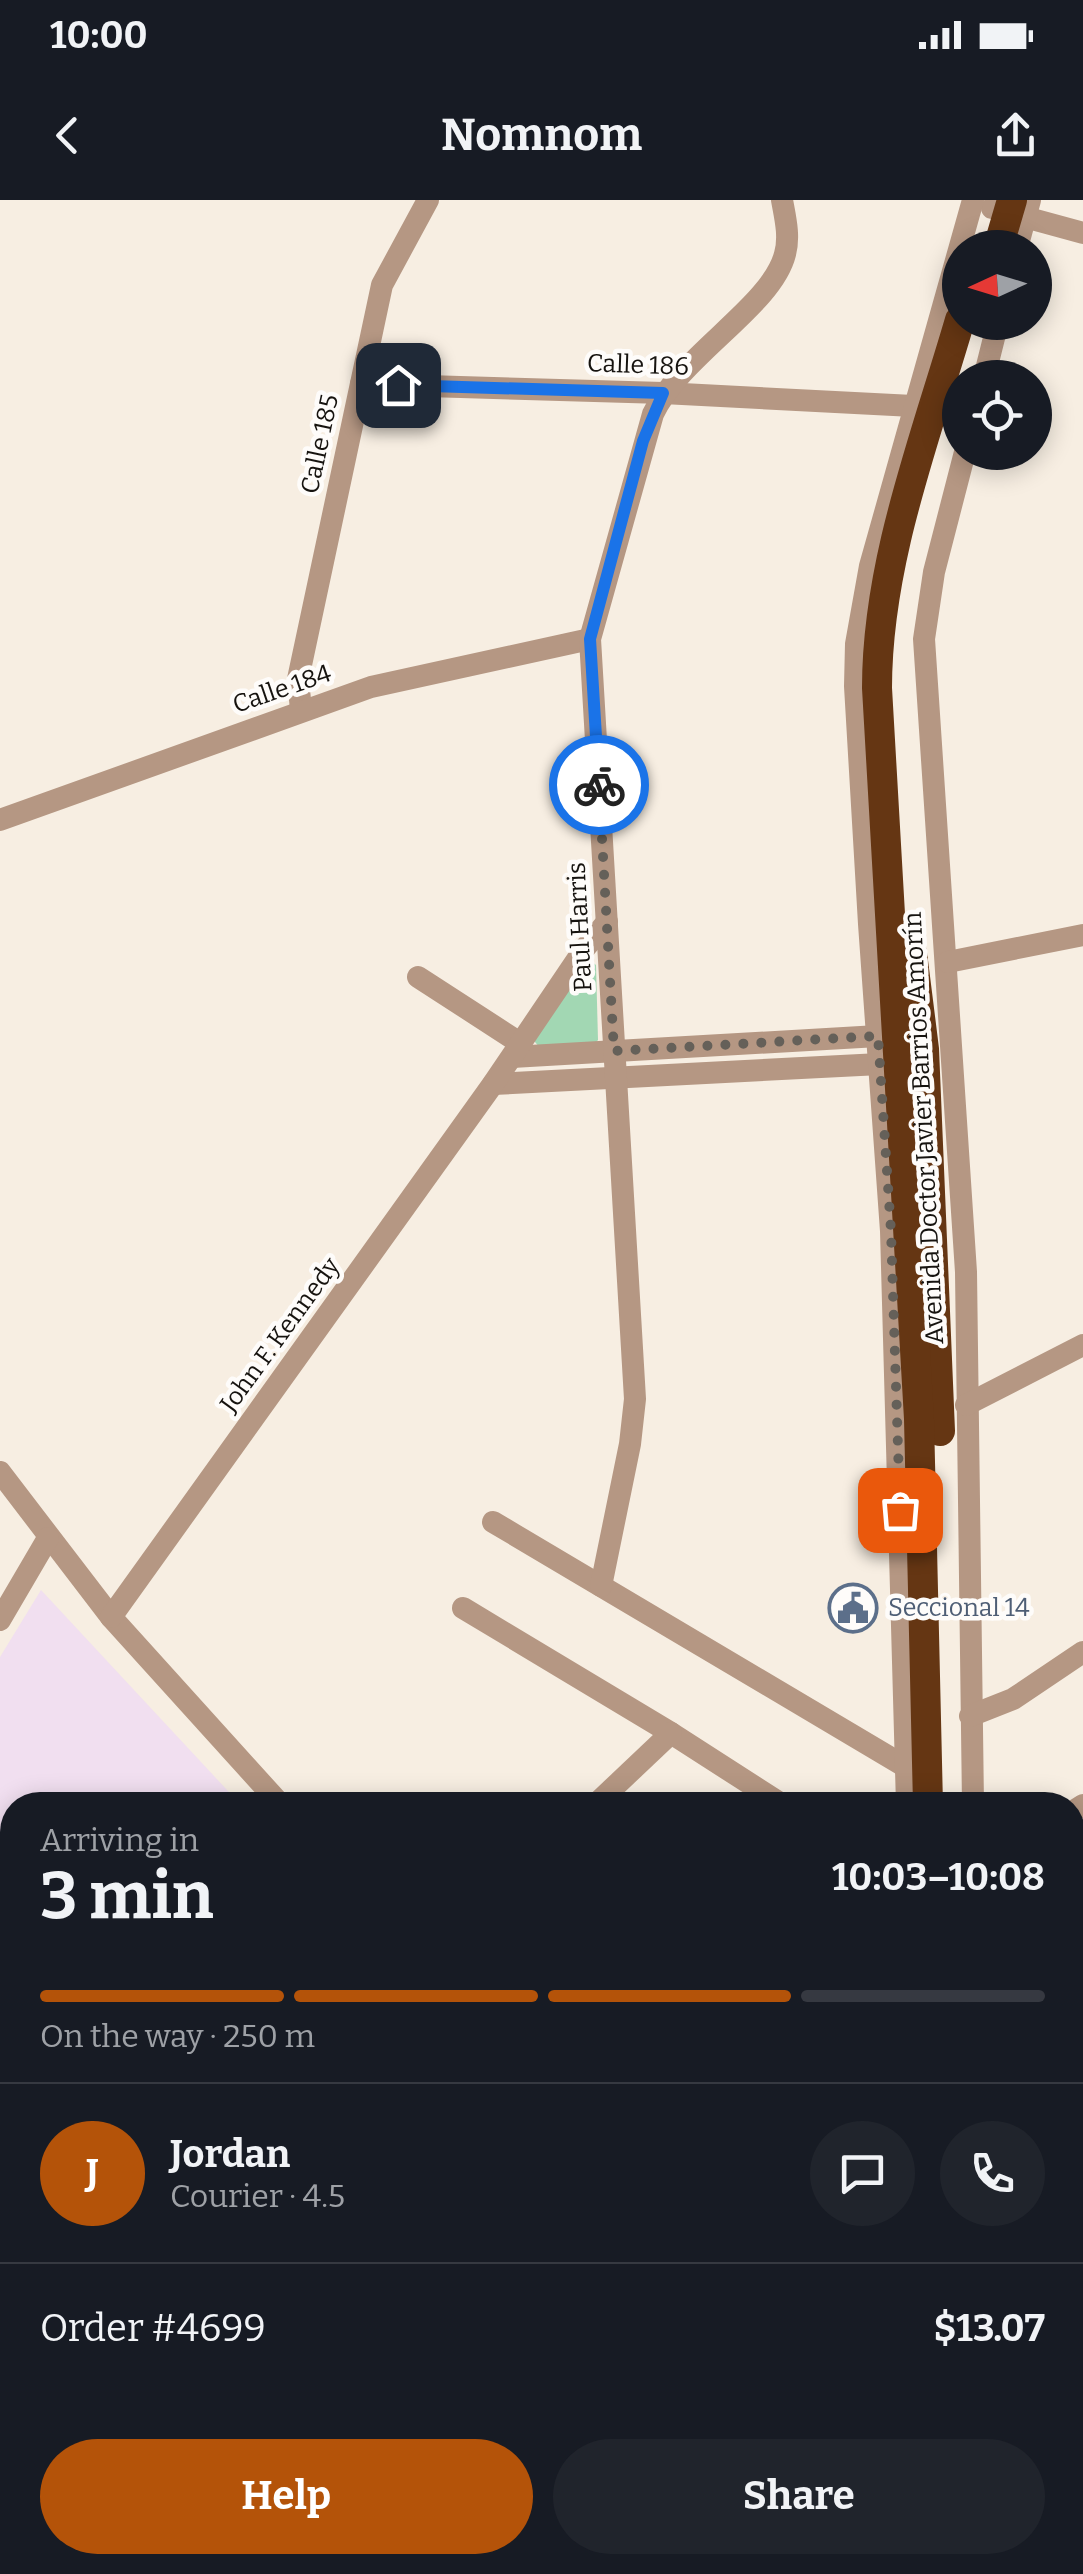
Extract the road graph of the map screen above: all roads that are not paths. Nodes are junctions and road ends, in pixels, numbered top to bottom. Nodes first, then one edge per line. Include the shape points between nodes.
1 (428, 200) edge
2 (782, 200) edge
3 (1005, 205) edge
4 (991, 230) edge
5 (1001, 230) edge
6 (1013, 230) edge
7 (1083, 234) edge
8 (954, 340) edge
9 (360, 384) junction
10 (663, 393) junction
11 (913, 406) junction
12 (942, 444) edge
13 (960, 470) edge
14 (590, 639) junction
15 (300, 710) junction
16 (0, 820) edge
17 (607, 922) junction
18 (1083, 935) edge
19 (948, 962) junction
20 (418, 977) dead end
21 (516, 1050) junction
22 (894, 1050) junction
23 (614, 1051) junction
24 (616, 1078) junction
25 (493, 1084) junction
26 (1083, 1345) edge
27 (966, 1406) junction
28 (0, 1472) edge
29 (493, 1522) dead end
30 (48, 1538) junction
31 (601, 1586) junction
32 (463, 1608) dead end
33 (112, 1617) junction
34 (0, 1620) edge
35 (1083, 1652) edge
36 (970, 1716) junction
37 (670, 1733) junction
38 (906, 1766) junction
39 (269, 1792) edge
40 (608, 1792) edge
41 (762, 1792) edge
42 (907, 1792) edge
43 (928, 1792) edge
44 (949, 1792) edge
45 (972, 1792) edge

1 - 9 street, Calle 185 via 382,285
2 - 10 street, Paul Harris via 788,237 774,277
3 - 4 highway
3 - 5 highway
3 - 6 street
3 - 7 street
3 - 11 street, Avenida Doctor Javier Barrios Amorín
8 - 22 highway, Avenida Doctor Javier Barrios Amorín via 892,557 877,642
9 - 10 street, Calle 186
9 - 15 street, Calle 185 via 298,679
10 - 11 street, Calle 186
10 - 14 street, Paul Harris via 643,441
11 - 22 street, Avenida Doctor Javier Barrios Amorín via 856,644 856,706
12 - 22 highway, Avenida Doctor Javier Barrios Amorín via 900,597 894,653 912,952
13 - 19 street, Avenida Doctor Javier Barrios Amorín via 924,639
14 - 15 street, Calle 184 via 371,687
14 - 17 street, Paul Harris
15 - 16 street, Calle 184
17 - 21 street, John F. Kennedy
17 - 23 street, Paul Harris
18 - 19 street
19 - 27 street, Avenida Doctor Javier Barrios Amorín via 966,1272
20 - 21 street
21 - 23 street
21 - 25 street, John F. Kennedy
22 - 23 street
22 - 24 street
22 - 38 street, Avenida Doctor Javier Barrios Amorín via 892,1250
22 - 43 highway, Avenida Doctor Javier Barrios Amorín via 920,1420
22 - 44 highway, Avenida Doctor Javier Barrios Amorín via 940,1416
23 - 24 street, Paul Harris
24 - 25 street
24 - 31 street, Paul Harris via 635,1399
25 - 33 street, John F. Kennedy
26 - 27 street
27 - 36 street, Avenida Doctor Javier Barrios Amorín
28 - 30 street
29 - 31 street
30 - 33 street
30 - 34 street
31 - 38 street
32 - 37 street
33 - 39 street
35 - 36 street via 1012,1700
36 - 45 street, Avenida Doctor Javier Barrios Amorín
37 - 40 street
37 - 41 street
38 - 42 street, Avenida Doctor Javier Barrios Amorín

